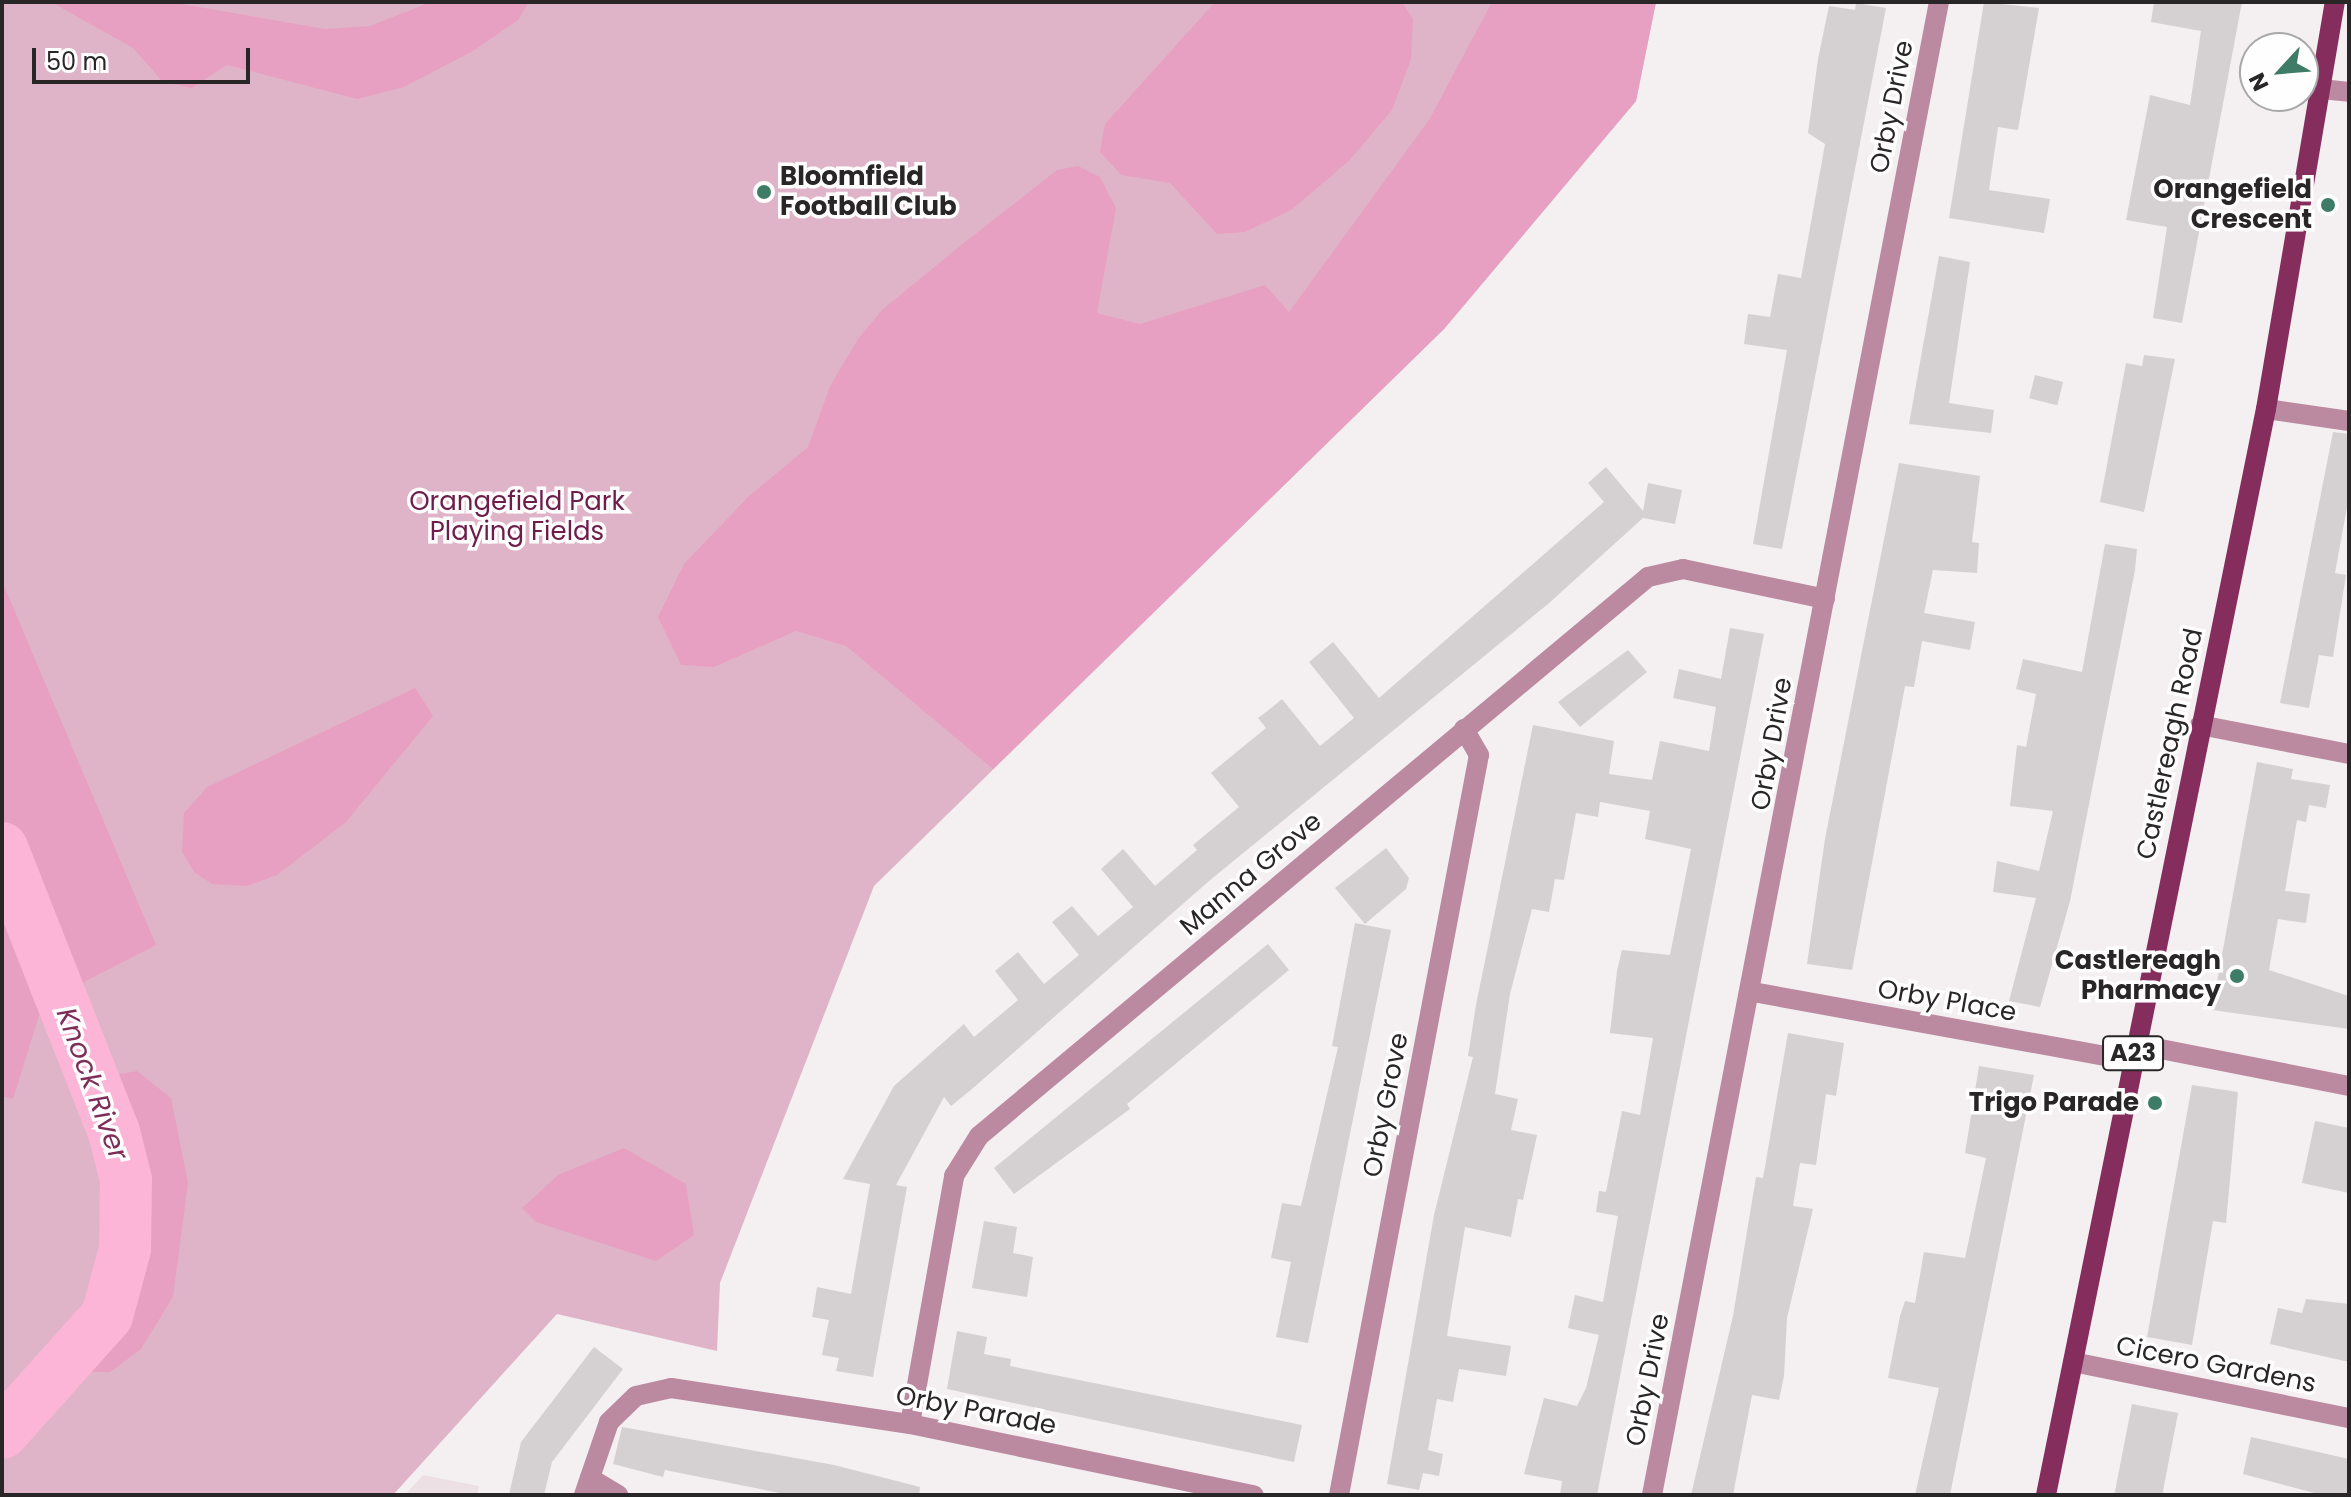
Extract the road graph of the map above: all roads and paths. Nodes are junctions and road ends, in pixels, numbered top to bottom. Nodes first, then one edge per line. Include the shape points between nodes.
1 (1939, 2) edge
2 (2335, 2) edge
3 (2321, 89) junction
4 (2349, 92) edge
5 (2266, 409) junction
6 (2349, 421) edge
7 (1825, 599) junction
8 (2200, 725) junction
9 (1464, 729) junction
10 (2349, 754) edge
11 (1753, 992) junction
12 (2133, 1052) junction
13 (2349, 1086) edge
14 (2073, 1362) junction
15 (2349, 1418) edge
16 (910, 1424) junction
17 (587, 1487) edge
18 (618, 1495) edge
19 (1254, 1495) edge
20 (1339, 1495) edge
21 (1652, 1495) edge
22 (2046, 1495) edge

1 - 7 street, Orby Drive
2 - 3 main road, Castlereagh Road / A23
3 - 4 street
3 - 5 main road, Castlereagh Road / A23
5 - 6 street
5 - 8 main road, Castlereagh Road / A23
7 - 9 street, Manna Grove via 1665,569 1599,614
7 - 11 street, Orby Drive
8 - 10 street
8 - 12 main road, Castlereagh Road / A23
9 - 16 street, Manna Grove via 966,1150 954,1176
9 - 20 street, Orby Grove via 1479,755
11 - 12 street, Orby Place
11 - 21 street, Orby Drive
12 - 13 street
12 - 14 main road, Castlereagh Road / A23
14 - 15 street, Cicero Gardens
14 - 22 main road, Castlereagh Road / A23
16 - 17 street, Orby Parade via 686,1388 647,1391 624,1405 602,1438
16 - 19 street, Orby Parade
17 - 18 street

